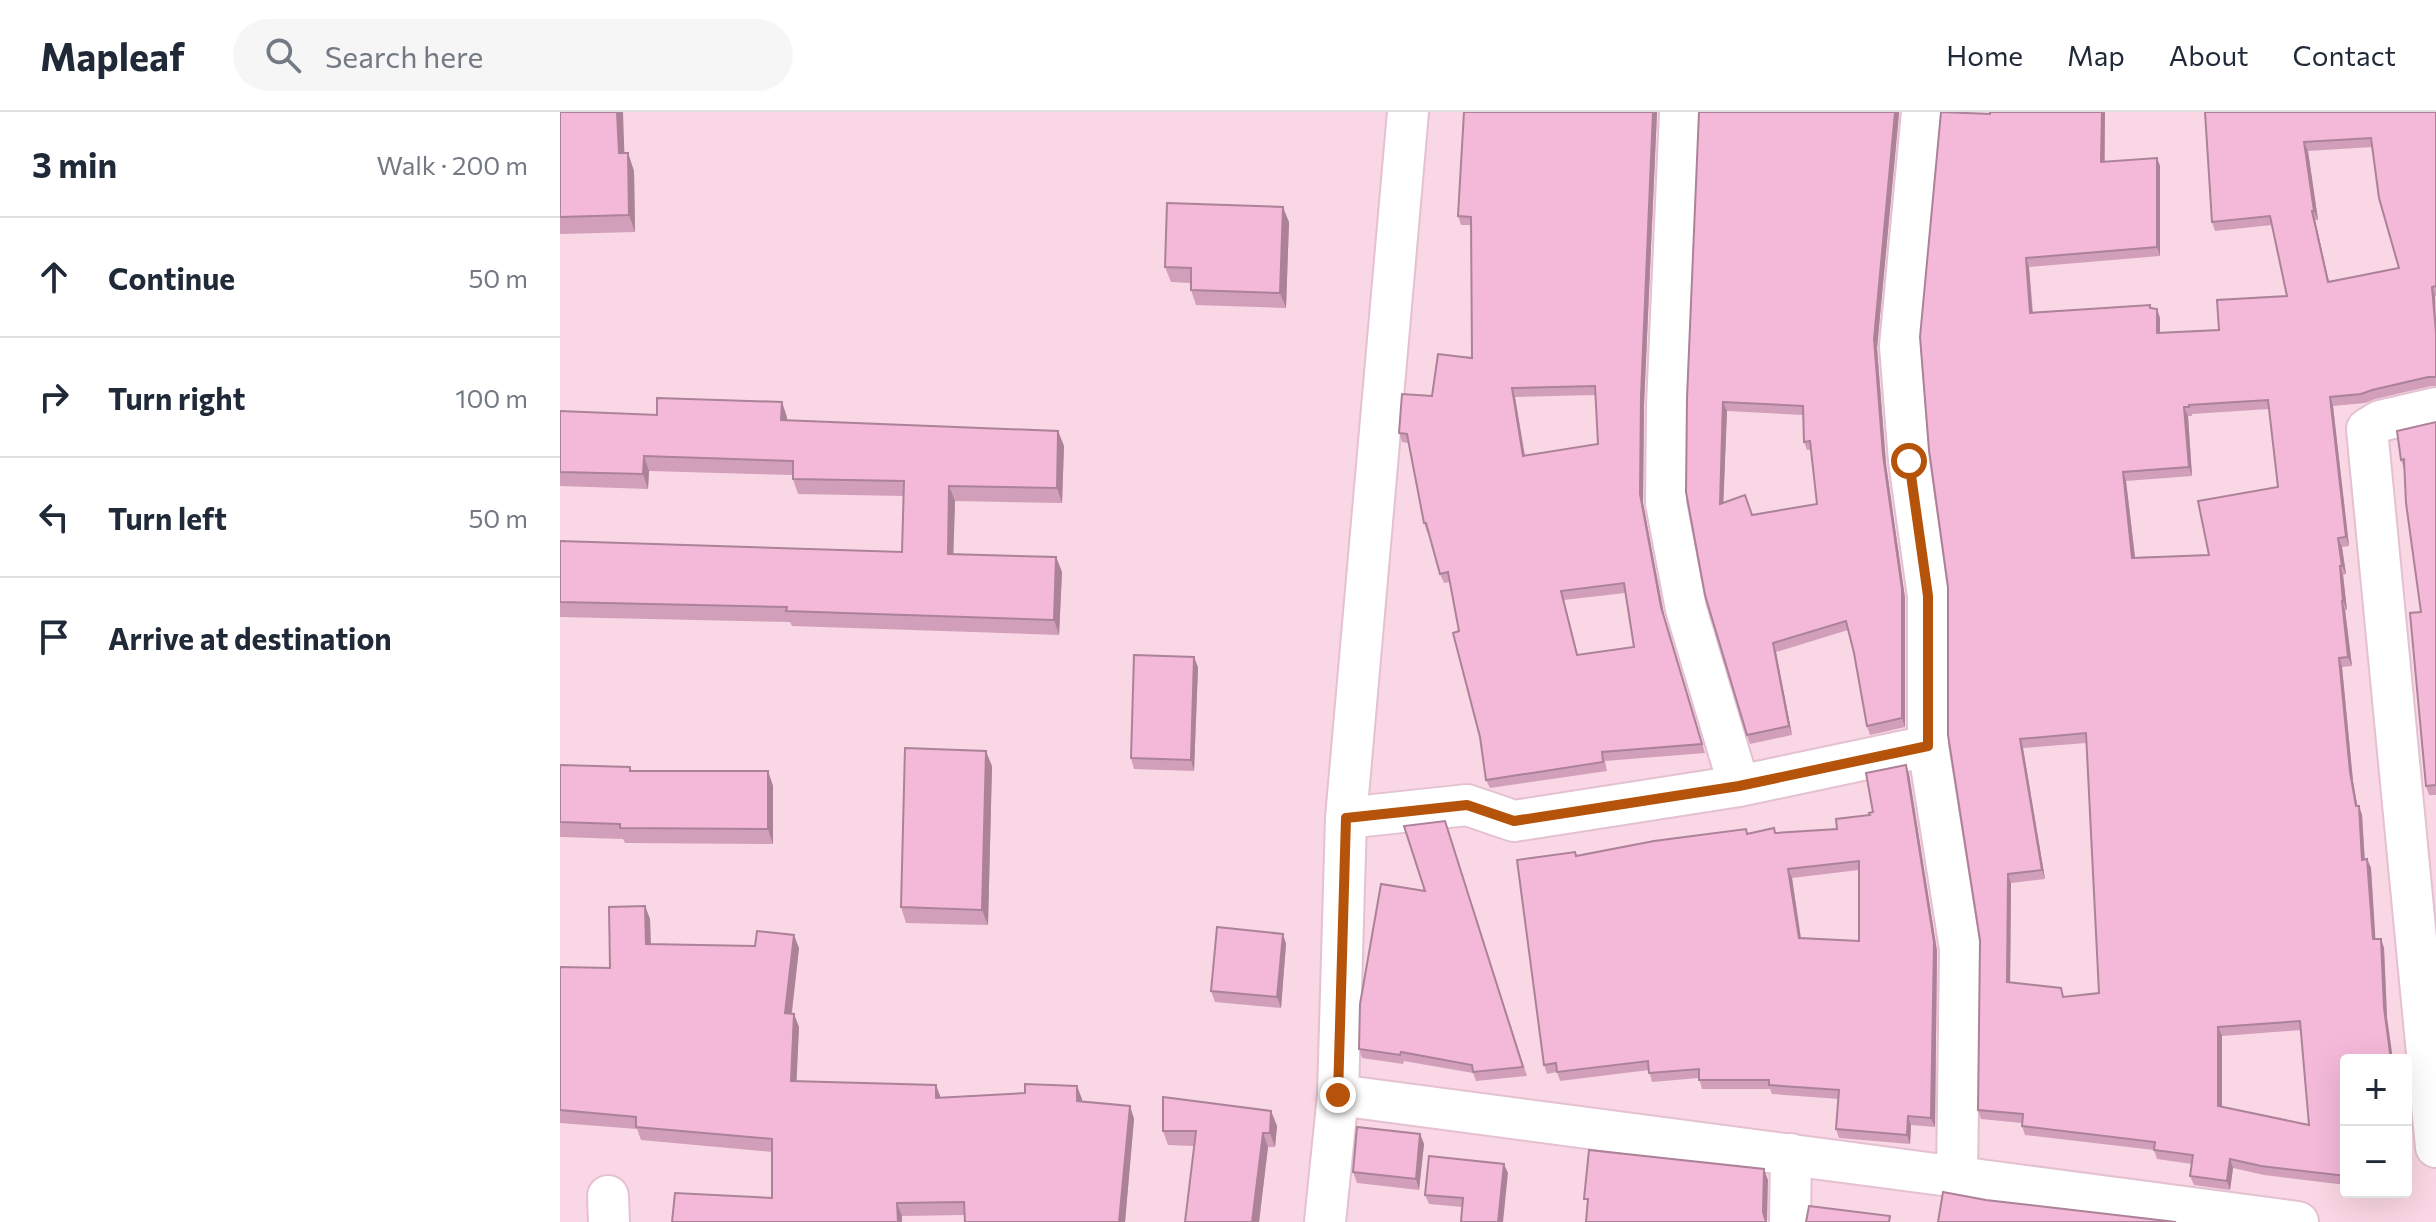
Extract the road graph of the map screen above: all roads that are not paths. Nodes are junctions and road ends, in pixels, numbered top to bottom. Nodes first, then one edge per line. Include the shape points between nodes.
1 (1408, 112) edge
2 (1680, 112) edge
3 (1922, 112) edge
4 (2436, 408) edge
5 (1928, 746) junction
6 (1739, 786) junction
7 (1346, 818) junction
8 (1338, 1095) junction
9 (2436, 1147) edge
10 (1791, 1154) junction
11 (1957, 1178) junction
12 (2077, 1207) edge
13 (1325, 1222) edge
14 (1790, 1222) edge
15 (2298, 1222) edge

1 - 7 street
2 - 6 street via 1666,503 1686,609
3 - 5 street via 1900,346 1928,596
4 - 9 street via 2367,429
5 - 6 street
5 - 11 street via 1960,949
6 - 7 street via 1514,821 1467,805
7 - 8 street
8 - 10 street
8 - 13 street
10 - 11 street
10 - 14 street
11 - 12 street
12 - 15 street

